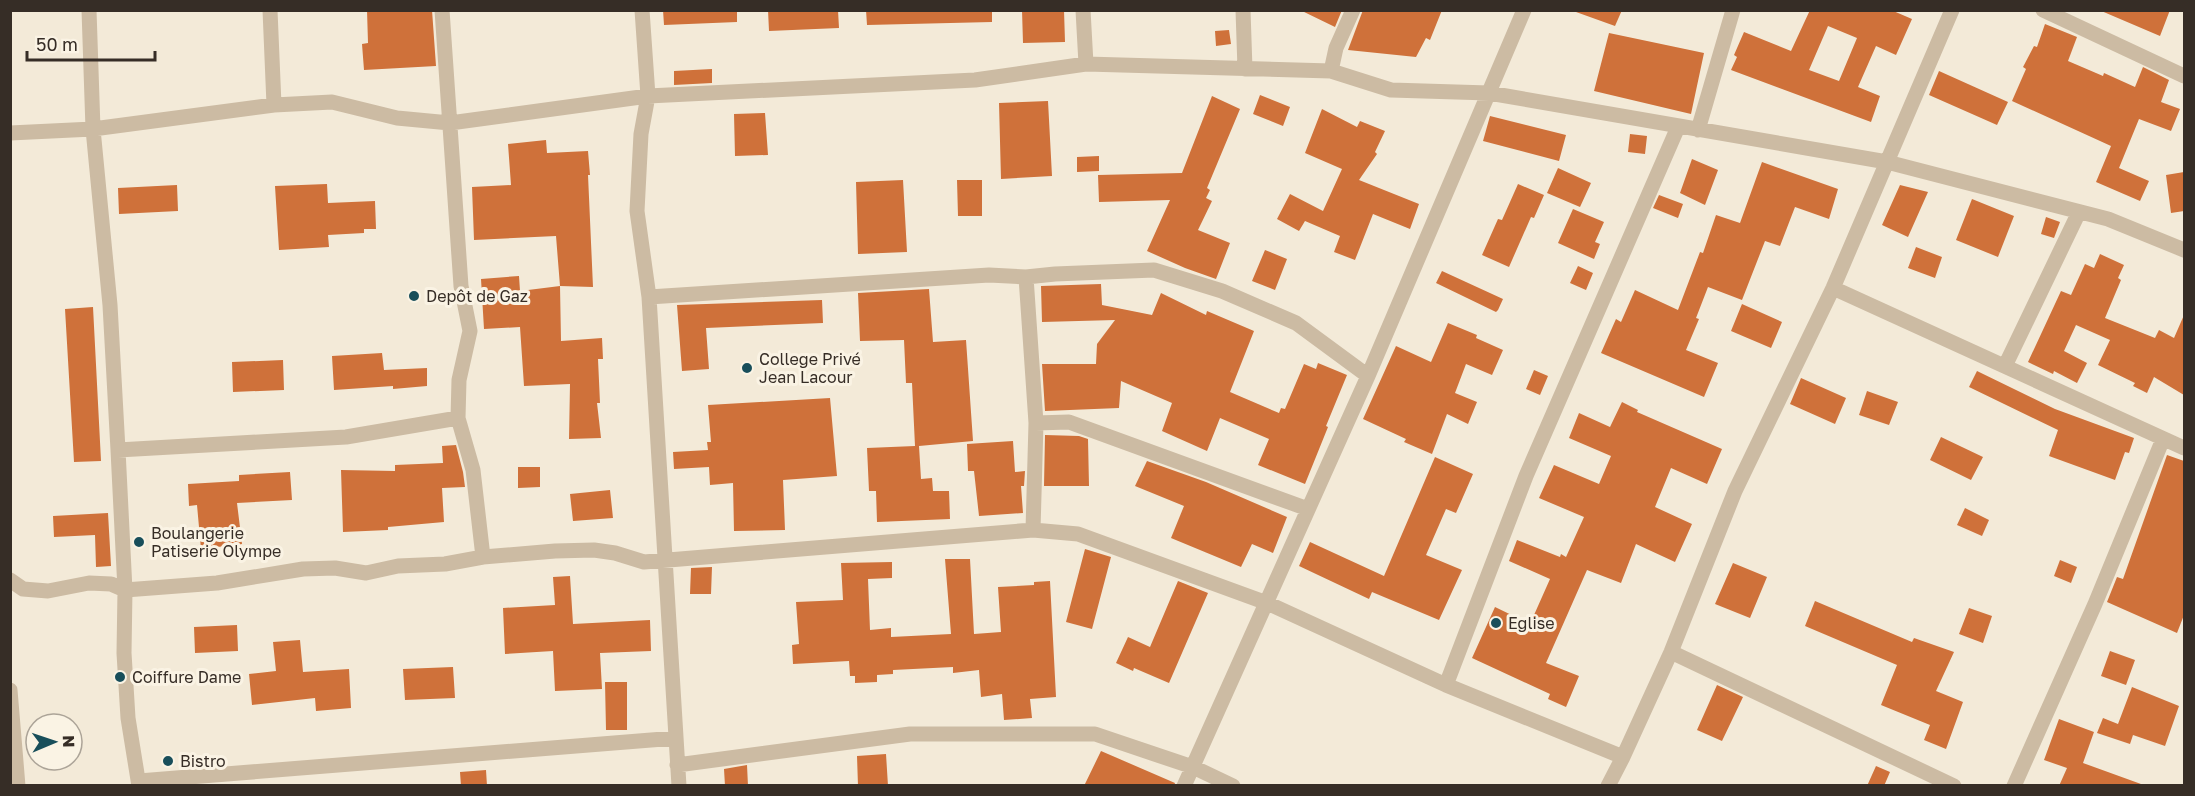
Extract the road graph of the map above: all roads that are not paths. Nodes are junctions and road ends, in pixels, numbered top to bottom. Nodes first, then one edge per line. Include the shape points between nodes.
1 (89, 10) edge
2 (270, 10) edge
3 (442, 10) edge
4 (642, 10) edge
5 (1083, 10) edge
6 (1243, 10) edge
7 (1353, 10) edge
8 (1524, 10) edge
9 (1733, 10) edge
10 (1952, 10) edge
11 (2043, 10) edge
12 (1086, 64) junction
13 (1245, 69) junction
14 (1332, 71) junction
15 (2184, 76) edge
16 (1489, 93) junction
17 (648, 96) junction
18 (274, 105) junction
19 (450, 123) junction
20 (1678, 127) junction
21 (93, 129) junction
22 (1698, 130) junction
23 (10, 133) edge
24 (1887, 162) junction
25 (2079, 212) junction
26 (2184, 250) edge
27 (1026, 278) junction
28 (1833, 288) junction
29 (649, 297) junction
30 (2005, 366) junction
31 (1368, 376) junction
32 (458, 418) junction
33 (1036, 423) junction
34 (2163, 439) junction
35 (2184, 448) edge
36 (118, 450) junction
37 (1308, 509) junction
38 (1033, 530) junction
39 (483, 557) junction
40 (665, 561) junction
41 (10, 580) edge
42 (125, 590) junction
43 (1267, 603) junction
44 (1671, 652) junction
45 (1446, 685) junction
46 (10, 690) edge
47 (676, 738) junction
48 (1623, 757) junction
49 (678, 765) junction
50 (1193, 767) junction
51 (139, 783) edge
52 (18, 786) edge
53 (679, 786) edge
54 (1184, 786) edge
55 (1233, 786) edge
56 (1608, 786) edge
57 (1954, 786) edge
58 (2014, 786) edge

1 - 21 street
2 - 18 street
3 - 19 street
4 - 17 street
5 - 12 street
6 - 13 street
7 - 14 street via 1336,48
8 - 16 street
9 - 22 street
10 - 24 street
11 - 15 street
12 - 13 street
12 - 17 street via 975,80
13 - 14 street
14 - 16 street via 1391,90
16 - 20 street
16 - 31 street
17 - 19 street
17 - 29 street via 641,134 637,211
18 - 19 street via 332,102 397,118
18 - 21 street
19 - 32 street via 461,286 470,332 459,380
20 - 22 street
20 - 45 street via 1527,476
21 - 23 street
21 - 36 street via 110,305
22 - 24 street
24 - 25 street
24 - 28 street
25 - 26 street via 2108,219
25 - 30 street
27 - 29 street via 989,274
27 - 31 street via 1154,270 1222,291 1296,323
27 - 33 street
28 - 30 street
28 - 44 street via 1735,491
29 - 40 street
30 - 34 street
31 - 37 street
32 - 36 street via 346,437
32 - 39 street via 473,470
33 - 37 street via 1069,422
33 - 38 street
34 - 35 street
34 - 58 street
36 - 42 street
37 - 43 street
38 - 40 street
38 - 43 street via 1078,534
39 - 40 street via 594,550 644,562
39 - 42 street via 366,573 335,568 303,569 217,583
40 - 47 street
41 - 42 street via 23,589 48,591 89,583 111,584
42 - 51 street via 128,718
43 - 45 street
43 - 50 street
44 - 48 street
44 - 57 street
45 - 48 street
46 - 52 street
47 - 49 street
47 - 51 street
48 - 56 street
49 - 50 street via 910,734 1095,734
49 - 53 street
50 - 54 street
50 - 55 street

